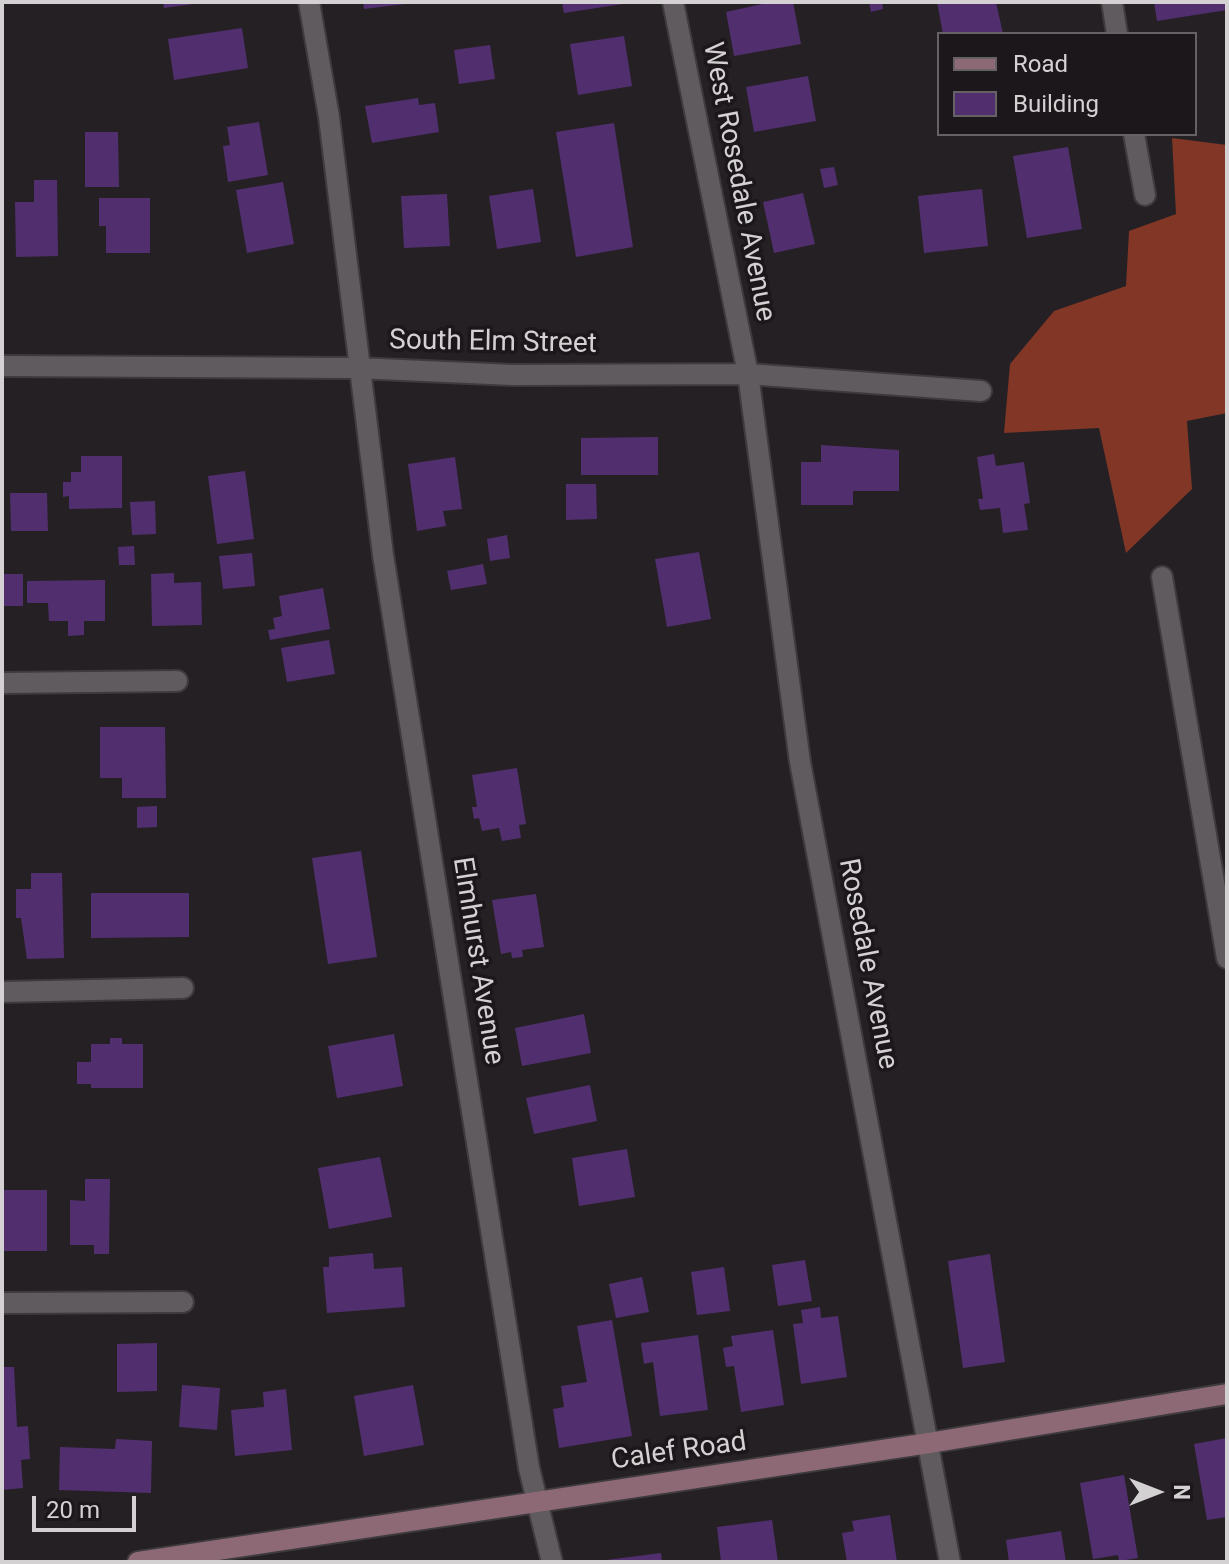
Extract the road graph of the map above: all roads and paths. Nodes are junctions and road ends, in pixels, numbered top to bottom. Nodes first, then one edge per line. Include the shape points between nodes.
1 (309, 2) edge
2 (673, 2) edge
3 (1112, 2) edge
4 (1117, 32) edge
5 (1134, 136) edge
6 (1145, 195) dead end
7 (2, 366) edge
8 (357, 368) junction
9 (748, 374) junction
10 (981, 391) dead end
11 (1162, 577) dead end
12 (177, 681) dead end
13 (2, 683) edge
14 (1227, 958) edge
15 (183, 988) dead end
16 (2, 992) edge
17 (183, 1302) dead end
18 (2, 1303) edge
19 (1227, 1394) edge
20 (929, 1443) junction
21 (535, 1501) junction
22 (227, 1556) edge
23 (138, 1562) edge
24 (552, 1562) edge
25 (950, 1562) edge

1 - 8 street, Elmhurst Avenue via 329,117
2 - 9 street, West Rosedale Avenue
3 - 4 street
5 - 6 street
7 - 8 street, South Elm Street
8 - 9 street, South Elm Street via 513,375
8 - 21 street, Elmhurst Avenue
9 - 10 street, South Elm Street
9 - 20 street, Rosedale Avenue via 800,762
11 - 14 street
12 - 13 street
15 - 16 street
17 - 18 street
19 - 20 main road, Calef Road
20 - 21 main road, Calef Road
20 - 25 street, Rosedale Avenue
21 - 22 main road, Calef Road
21 - 24 street, Elmhurst Avenue
22 - 23 main road, Calef Road

